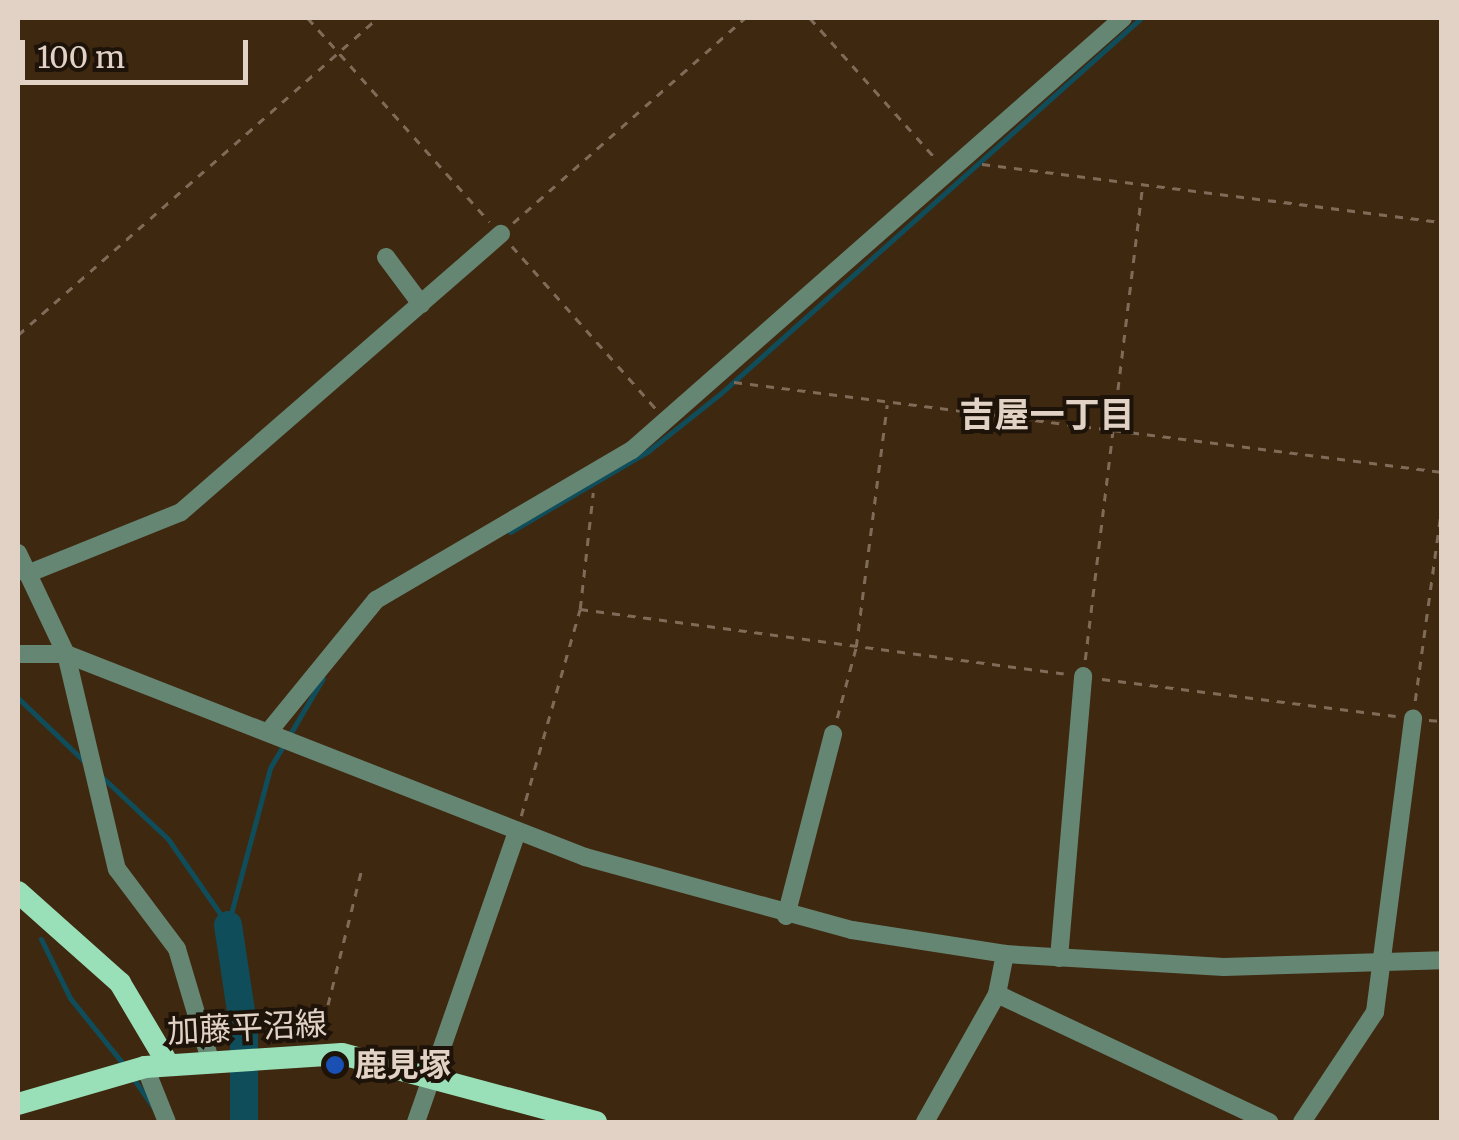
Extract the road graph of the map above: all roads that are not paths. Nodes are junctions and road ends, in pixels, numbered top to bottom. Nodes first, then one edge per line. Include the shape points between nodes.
1 (1123, 18) edge
2 (501, 234) road end
3 (386, 257) dead end
4 (422, 304) junction
5 (18, 553) edge
6 (27, 574) junction
7 (18, 654) edge
8 (66, 654) junction
9 (1083, 676) road end
10 (1413, 718) road end
11 (270, 730) junction
12 (833, 734) road end
13 (517, 832) junction
14 (18, 892) edge
15 (786, 916) junction
16 (1005, 954) junction
17 (1059, 958) junction
18 (1384, 958) junction
19 (1442, 960) edge
20 (997, 994) junction
21 (210, 1060) junction
22 (157, 1065) junction
23 (436, 1074) junction
24 (18, 1104) edge
25 (167, 1122) edge
26 (416, 1122) edge
27 (596, 1122) edge
28 (924, 1122) edge
29 (1269, 1122) edge
30 (1302, 1122) edge

1 - 11 street via 667,421 596,472 376,600
2 - 4 street
3 - 4 street
4 - 6 street via 181,512
5 - 6 street
6 - 8 street
7 - 8 street
8 - 11 street
8 - 21 street via 117,869 177,948
9 - 17 street
10 - 18 street
11 - 13 street
12 - 15 street
13 - 15 street
13 - 23 street
14 - 22 main road via 127,991
15 - 16 street
16 - 17 street
16 - 20 street
17 - 18 street via 1224,967
18 - 19 street
18 - 30 street via 1375,1012
20 - 28 street
20 - 29 street
21 - 22 main road, 加藤平沼線
21 - 23 main road, 加藤平沼線 via 316,1054
22 - 24 main road, 加藤平沼線
22 - 25 street
23 - 26 street
23 - 27 main road, 加藤平沼線

